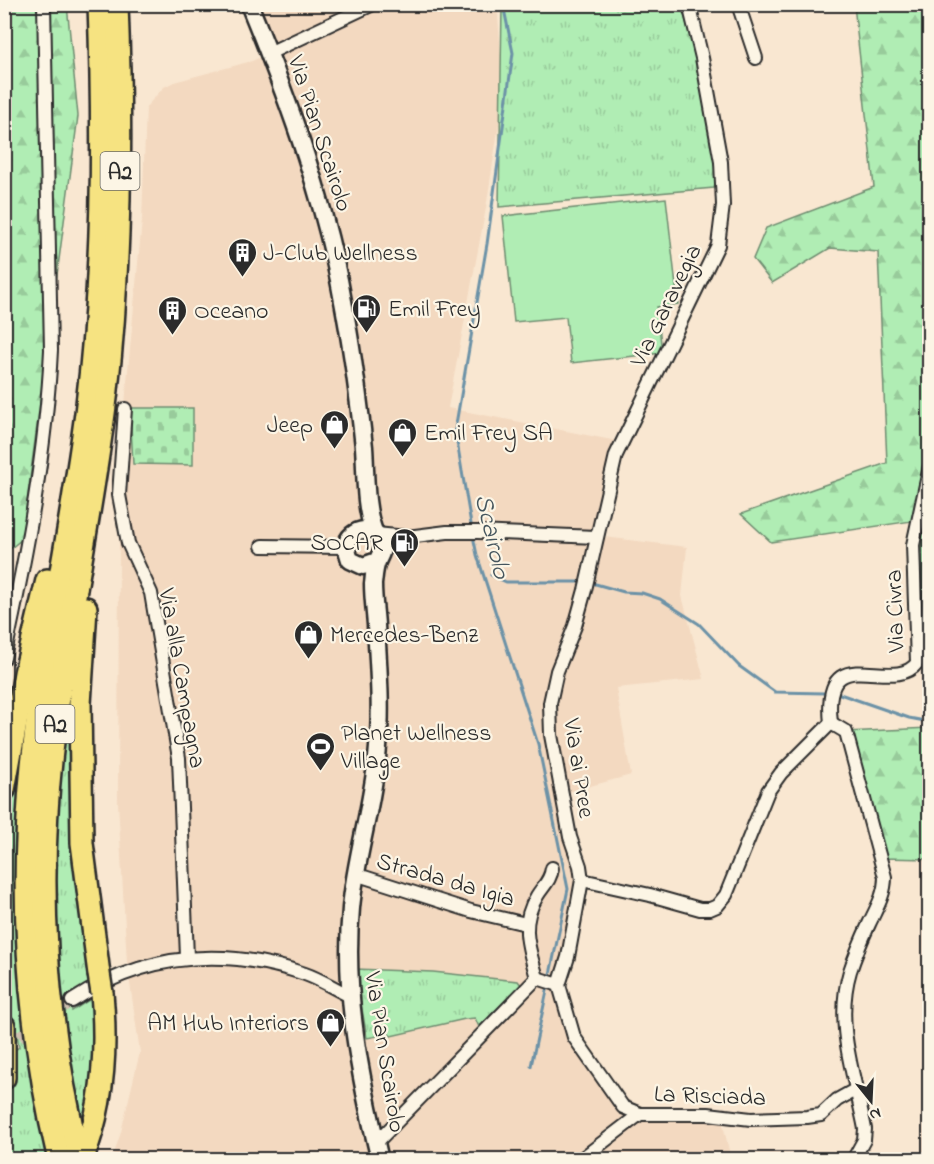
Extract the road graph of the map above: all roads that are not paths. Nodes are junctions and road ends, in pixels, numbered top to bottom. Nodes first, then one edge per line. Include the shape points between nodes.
1 (45, 4) edge
2 (99, 4) edge
3 (117, 4) edge
4 (249, 4) edge
5 (374, 4) edge
6 (689, 4) edge
7 (738, 4) edge
8 (269, 53) junction
9 (756, 58) dead end
10 (103, 341) junction
11 (125, 409) dead end
12 (622, 442) joint
13 (930, 466) edge
14 (365, 493) junction
15 (355, 532) junction
16 (375, 533) junction
17 (596, 537) junction
18 (262, 546) dead end
19 (346, 547) junction
20 (377, 561) junction
21 (358, 565) junction
22 (373, 595) junction
23 (4, 658) edge
24 (831, 723) junction
25 (4, 790) edge
26 (552, 868) dead end
27 (355, 874) junction
28 (582, 880) junction
29 (526, 924) junction
30 (187, 957) junction
31 (537, 978) junction
32 (559, 985) junction
33 (350, 996) junction
34 (72, 1001) tunnel mouth
35 (4, 1026) edge
36 (4, 1078) edge
37 (855, 1090) junction
38 (59, 1113) junction
39 (640, 1114) junction
40 (378, 1151) edge
41 (60, 1160) edge
42 (81, 1160) edge
43 (580, 1160) edge
44 (853, 1160) edge

1 - 23 street via 51,350 48,403 28,542
2 - 10 highway, A2
3 - 10 highway, A2 via 120,173
4 - 8 main road, Via Pian Scairolo
5 - 8 street
6 - 12 street, Via Garavegia via 722,162 723,205 718,245
7 - 9 street
8 - 14 main road, Via Pian Scairolo via 300,137 339,282 358,398
10 - 25 highway via 80,392 55,545 25,673
10 - 38 highway, A2 via 40,703 28,821 27,904 37,1044
10 - 42 highway via 115,392 87,589 80,704 82,843 105,1036 95,1117
11 - 30 street, Via alla Campagna via 119,495 128,543 151,593 179,758
12 - 17 street, Via ai Pree
13 - 24 street, Via Civra via 913,545 917,663 902,672 853,672 841,677 834,685
14 - 15 main road
14 - 16 main road
15 - 16 main road via 364,529
15 - 19 main road
16 - 17 street via 407,537 478,532
16 - 20 main road via 382,544
17 - 28 street, Via ai Pree via 575,626 557,671 549,717 561,794
18 - 19 street
19 - 21 main road via 348,556
20 - 21 main road via 368,566
20 - 22 main road
21 - 22 main road
22 - 27 main road, Via Pian Scairolo via 380,704 378,749
24 - 28 street via 780,773 768,791 726,895 717,906 700,909
24 - 37 street via 846,732 885,877 882,897 850,972 844,1001 847,1054
26 - 29 street, Strada da Igia
27 - 29 street, Strada da Igia
27 - 33 main road, Via Pian Scairolo via 348,944
28 - 32 street, Via ai Pree
29 - 31 street, Strada da Igia
30 - 33 street via 220,957 284,968
30 - 34 street via 150,964 112,978
31 - 32 street
31 - 40 street
32 - 39 street, La Risciada via 574,1037 623,1107
33 - 40 main road, Via Pian Scairolo
35 - 36 highway
37 - 39 street, La Risciada via 821,1115 807,1117 751,1119 708,1114
37 - 44 street via 865,1129 864,1140
38 - 41 highway, A2
38 - 42 highway, A2
39 - 43 street

